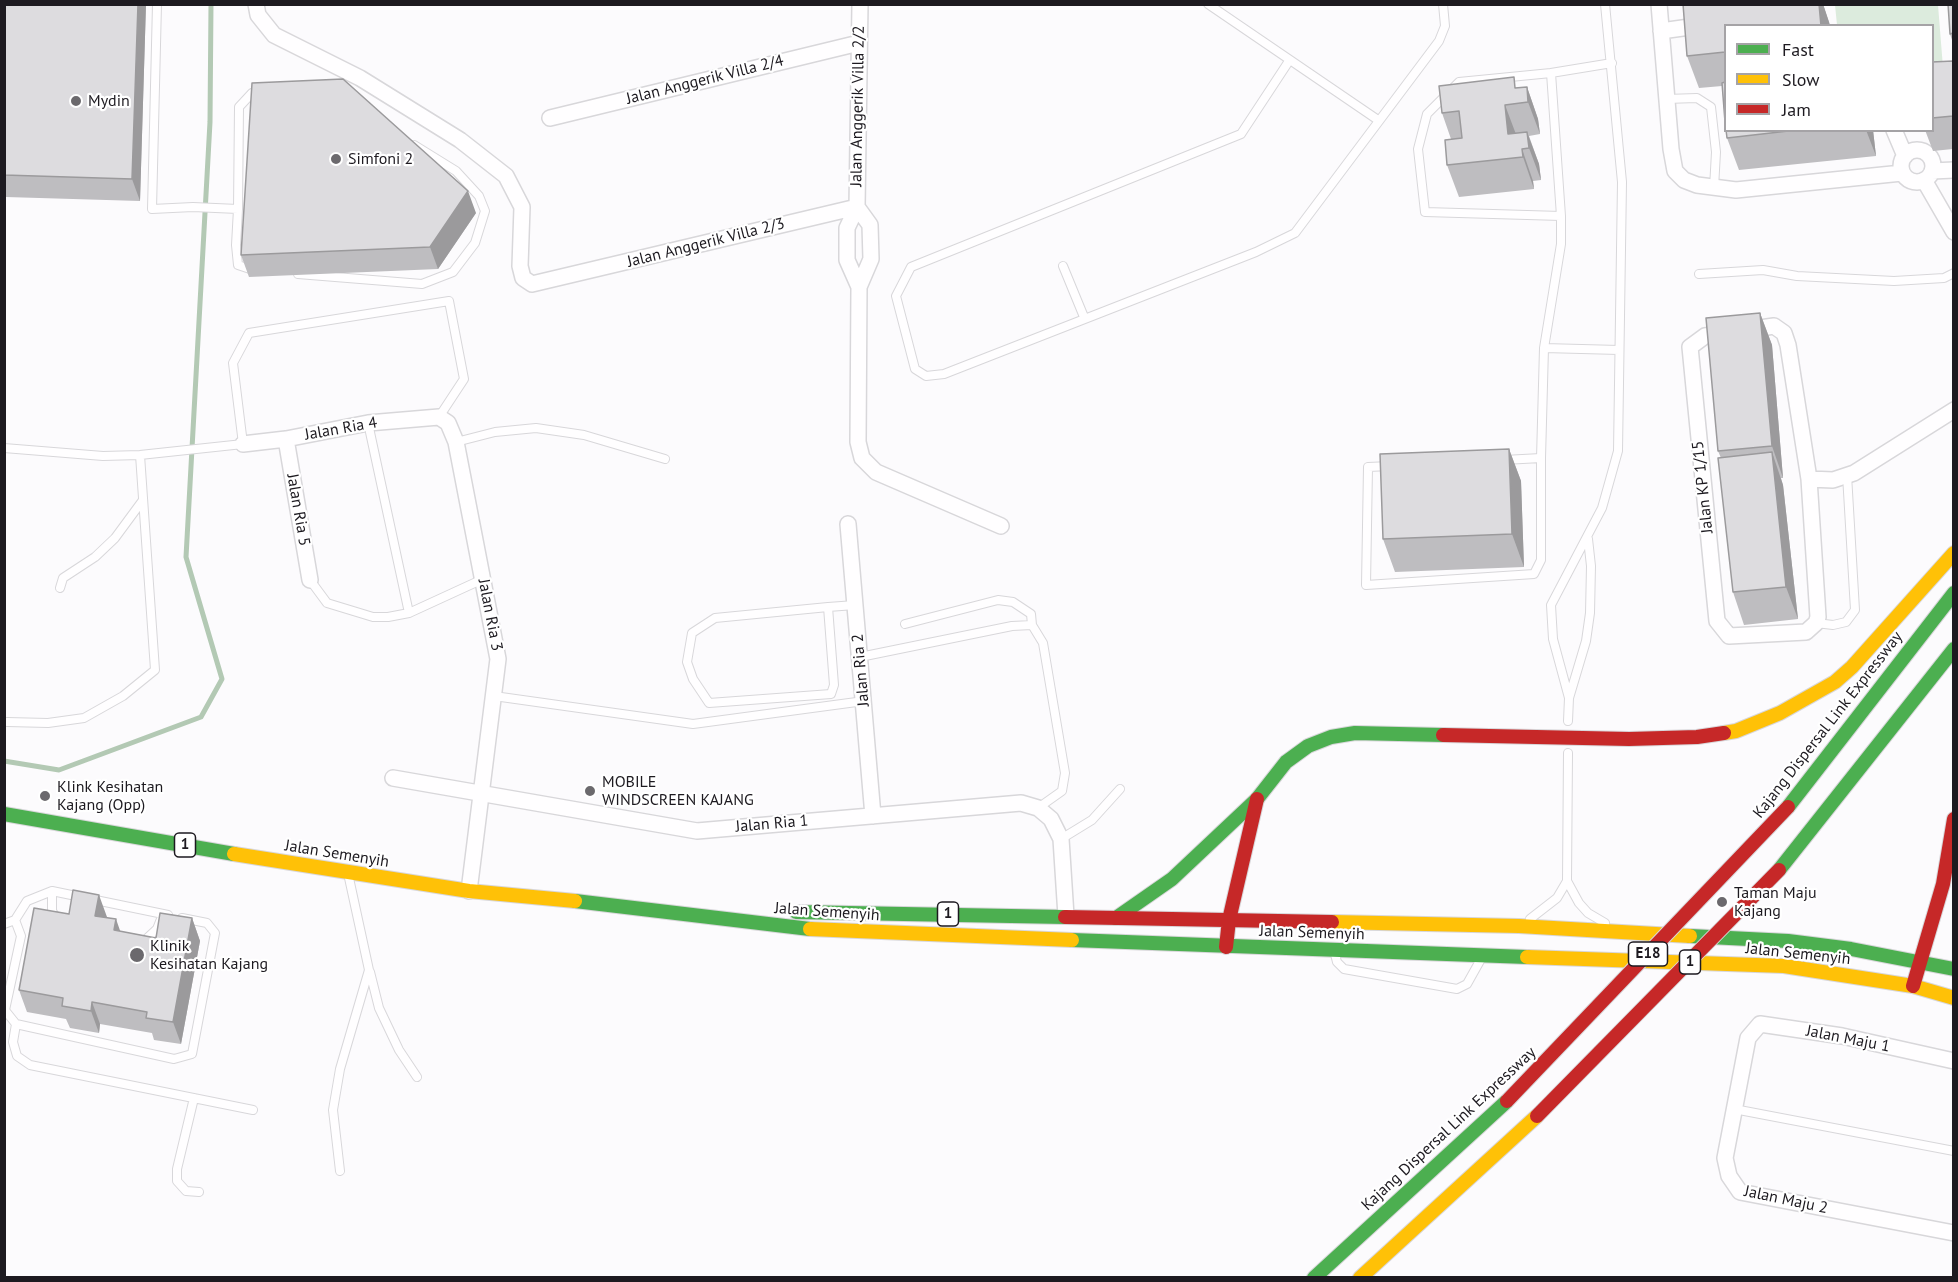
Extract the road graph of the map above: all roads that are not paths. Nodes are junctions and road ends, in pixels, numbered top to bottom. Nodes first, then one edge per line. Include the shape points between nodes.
1 (158, 4) edge
2 (256, 4) edge
3 (860, 4) edge
4 (1208, 4) edge
5 (1443, 4) edge
6 (1605, 4) edge
7 (1659, 4) edge
8 (1718, 23) edge
9 (1661, 31) junction
10 (859, 43) junction
11 (1289, 61) junction
12 (1612, 63) junction
13 (1551, 74) junction
14 (267, 87) edge
15 (1666, 99) junction
16 (550, 118) dead end
17 (1378, 120) junction
18 (1894, 132) edge
19 (408, 141) edge
20 (1905, 156) junction
21 (1953, 170) edge
22 (1902, 173) junction
23 (1928, 176) junction
24 (1714, 188) junction
25 (857, 207) junction
26 (238, 209) junction
27 (1561, 216) junction
28 (1953, 232) edge
29 (1063, 267) dead end
30 (258, 271) edge
31 (1953, 273) edge
32 (291, 274) dead end
33 (1699, 274) dead end
34 (859, 287) junction
35 (1084, 317) junction
36 (1544, 348) junction
37 (1619, 350) junction
38 (1953, 408) edge
39 (439, 417) junction
40 (368, 423) junction
41 (286, 440) junction
42 (456, 442) junction
43 (243, 444) junction
44 (4, 448) edge
45 (140, 455) junction
46 (1541, 458) junction
47 (665, 459) dead end
48 (1495, 461) edge
49 (1403, 465) edge
50 (1847, 475) junction
51 (1809, 479) junction
52 (143, 500) junction
53 (848, 524) dead end
54 (1000, 526) dead end
55 (1588, 539) junction
56 (1953, 554) edge
57 (483, 579) junction
58 (310, 580) joint
59 (60, 588) dead end
60 (1953, 592) edge
61 (855, 605) junction
62 (828, 608) junction
63 (409, 613) junction
64 (1816, 623) junction
65 (906, 624) dead end
66 (1032, 625) junction
67 (1953, 649) edge
68 (860, 657) junction
69 (494, 696) junction
70 (1569, 698) junction
71 (864, 701) junction
72 (1568, 721) dead end
73 (7, 722) dead end
74 (1568, 753) dead end
75 (393, 778) dead end
76 (1120, 789) dead end
77 (482, 795) junction
78 (1257, 799) junction
79 (1038, 808) junction
80 (4, 814) edge
81 (873, 816) junction
82 (1953, 819) edge
83 (1061, 839) junction
84 (348, 874) junction
85 (1567, 881) junction
86 (1942, 884) junction
87 (52, 891) junction
88 (469, 891) junction
89 (1950, 906) dead end
90 (667, 910) junction
91 (163, 914) junction
92 (1066, 916) junction
93 (1116, 918) junction
94 (15, 920) junction
95 (1229, 920) junction
96 (4, 924) edge
97 (62, 924) edge
98 (1519, 926) junction
99 (1542, 928) junction
100 (1619, 932) junction
101 (133, 940) edge
102 (1226, 947) junction
103 (1334, 950) junction
104 (1483, 955) junction
105 (1541, 957) junction
106 (1922, 962) junction
107 (1953, 969) edge
108 (369, 970) junction
109 (1913, 986) junction
110 (1953, 998) edge
111 (5, 1010) edge
112 (16, 1024) junction
113 (1748, 1038) joint
114 (1953, 1061) edge
115 (417, 1077) dead end
116 (194, 1098) junction
117 (1734, 1109) junction
118 (253, 1110) dead end
119 (1953, 1150) edge
120 (340, 1171) dead end
121 (199, 1192) dead end
122 (1953, 1233) edge
123 (1314, 1278) edge
124 (1360, 1278) edge

1 - 26 lane via 152,210
2 - 25 street, Jalan Anggerik Villa 2/3 via 258,15 274,35 460,140 506,176 522,207 520,266 523,278 532,284
3 - 10 street, Jalan Anggerik Villa 2/2
4 - 11 lane
5 - 17 lane via 1445,26 1439,41
6 - 12 lane
7 - 9 street
8 - 9 street
9 - 15 street
10 - 16 street, Jalan Anggerik Villa 2/4
10 - 25 street, Jalan Anggerik Villa 2/2
11 - 17 lane
11 - 35 lane via 1241,134 911,267 896,296 915,369 926,376 944,374
12 - 13 lane
12 - 37 lane via 1622,182
13 - 27 lane
13 - 27 lane via 1459,82 1427,114 1418,149 1425,213
14 - 26 lane via 252,93 239,107
15 - 24 street via 1675,171 1684,180
15 - 24 lane via 1697,98 1711,107 1716,152
17 - 35 lane via 1295,233 1256,252
18 - 20 street
19 - 32 lane via 456,171 479,196 485,211 475,243 453,272 422,284
20 - 22 street via 1901,160
20 - 23 street via 1909,151 1922,150 1932,158
21 - 23 street
22 - 23 street via 1911,181
22 - 24 street via 1736,190
23 - 28 street
25 - 34 street, Jalan Anggerik Villa 2/2 via 847,228 847,260
25 - 34 street, Jalan Anggerik Villa 2/2 via 870,225 871,259
26 - 30 lane via 238,265
27 - 36 lane via 1561,244
29 - 35 lane
31 - 33 lane via 1944,278 1894,280 1797,276 1763,270
34 - 54 street, Jalan Anggerik Villa 2/2 via 858,442 862,458 876,472
36 - 37 lane
36 - 46 lane
37 - 55 lane via 1618,451 1602,508
38 - 50 street via 1882,457
39 - 40 street, Jalan Ria 4
39 - 42 street, Jalan Ria 3 via 448,423
39 - 43 lane via 464,379 449,301 249,333 233,363
40 - 41 street, Jalan Ria 4
40 - 63 lane
41 - 43 street, Jalan Ria 4
41 - 58 street, Jalan Ria 5
42 - 47 lane via 495,432 536,428 584,435
42 - 57 street, Jalan Ria 3
43 - 45 lane
44 - 45 lane
45 - 52 lane
46 - 48 lane
46 - 49 lane via 1541,560 1534,574 1366,585 1368,467
50 - 51 street via 1833,480
50 - 64 lane via 1855,610 1846,622
51 - 64 street, Jalan KP 1/15
51 - 64 street, Jalan KP 1/15 via 1784,333 1774,326 1717,334 1705,336 1690,347 1717,621 1729,636 1806,632
52 - 59 lane via 114,538 95,557 63,578
52 - 73 lane via 155,670 123,696 84,718 48,723
53 - 61 street, Jalan Ria 2
55 - 70 lane via 1590,613
55 - 70 lane via 1569,566 1551,605 1553,639
56 - 78 main road via 1852,667 1815,695 1736,731 1697,738 1629,739 1354,733 1308,746 1286,762
57 - 63 lane
57 - 69 street, Jalan Ria 3 via 498,659
58 - 63 lane via 327,603 373,617
60 - 123 main road, Kajang Dispersal Link Expressway / E18, bridge via 1788,807 1507,1101
61 - 62 lane
61 - 68 street, Jalan Ria 2
62 - 62 lane via 715,618 692,633 687,662 693,680 709,703 831,694 834,685
65 - 66 lane via 998,600 1013,602 1031,614
66 - 68 lane
66 - 79 lane via 1043,643 1065,773 1062,791
67 - 124 main road, E18, bridge via 1779,870 1537,1116
68 - 71 street, Jalan Ria 2
69 - 71 lane via 693,724
69 - 77 street, Jalan Ria 3
70 - 72 lane
71 - 81 street, Jalan Ria 2
74 - 85 lane
75 - 77 street, Jalan Ria 1
76 - 83 lane via 1092,820
77 - 81 street, Jalan Ria 1 via 698,831
77 - 88 street, Jalan Ria 3
78 - 93 main road via 1172,879
78 - 95 main road
79 - 81 street, Jalan Ria 1 via 1021,803
79 - 83 street via 1051,819
80 - 84 main road, Jalan Semenyih / 1
82 - 86 main road
83 - 92 street
84 - 88 main road, Jalan Semenyih / 1
84 - 108 lane
85 - 98 lane via 1557,898
85 - 100 lane via 1588,913
86 - 89 main road
86 - 106 main road
87 - 91 lane
87 - 94 lane via 27,901
87 - 97 lane via 52,911
88 - 90 main road, Jalan Semenyih / 1
90 - 92 main road, Jalan Semenyih / 1
90 - 102 main road, Jalan Semenyih / 1 via 789,928
91 - 101 lane via 150,937 143,942
91 - 112 lane via 207,922 215,933 192,1054 174,1059
92 - 93 main road, Jalan Semenyih / 1
93 - 95 main road, Jalan Semenyih / 1
94 - 96 lane
94 - 111 lane via 21,936
95 - 98 main road, Jalan Semenyih / 1
95 - 102 main road
98 - 99 main road, Jalan Semenyih / 1
99 - 100 main road, Jalan Semenyih / 1
99 - 105 main road
100 - 106 main road, Jalan Semenyih / 1 via 1788,941
102 - 103 main road, Jalan Semenyih / 1
103 - 104 main road, Jalan Semenyih / 1
103 - 104 lane via 1336,962 1344,969 1457,989 1475,975
104 - 105 main road, Jalan Semenyih / 1
105 - 109 main road, Jalan Semenyih / 1 via 1784,966
106 - 107 main road, Jalan Semenyih / 1
106 - 109 main road
108 - 115 lane via 380,1008 399,1050
108 - 120 lane via 345,1050 333,1110
109 - 110 main road, Jalan Semenyih / 1
111 - 112 lane
112 - 116 lane via 13,1042 17,1056 30,1065
113 - 114 street, Jalan Maju 1 via 1760,1024 1842,1036
113 - 117 street, Jalan Maju 2
116 - 118 lane
116 - 121 lane via 177,1180 186,1191
117 - 119 lane
117 - 122 street, Jalan Maju 2 via 1725,1158 1729,1176 1740,1192

